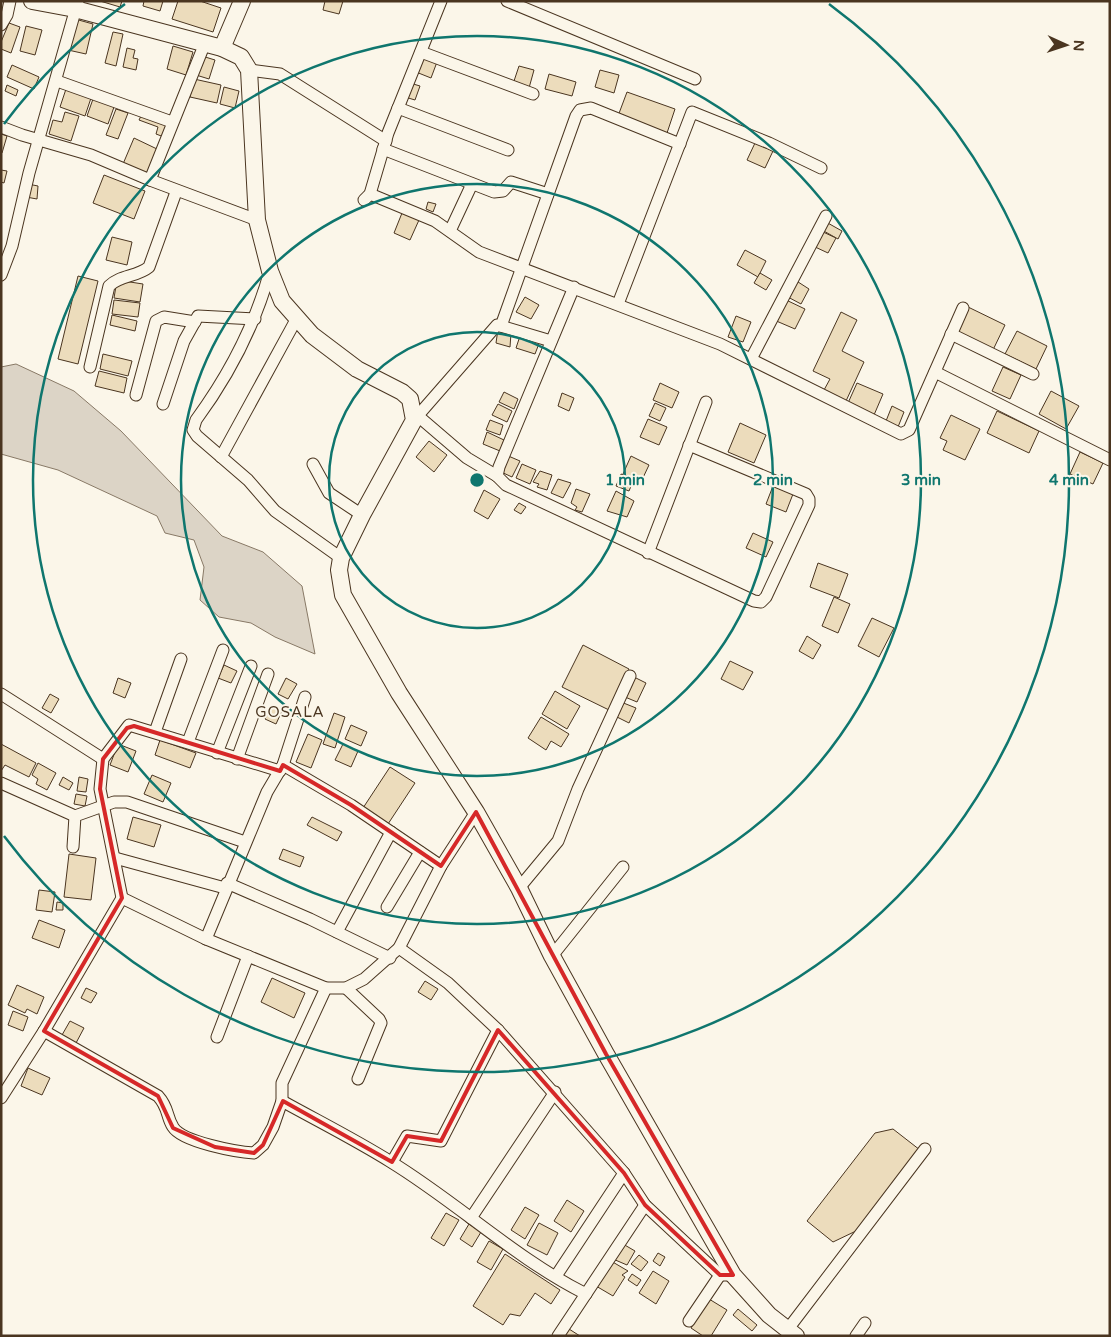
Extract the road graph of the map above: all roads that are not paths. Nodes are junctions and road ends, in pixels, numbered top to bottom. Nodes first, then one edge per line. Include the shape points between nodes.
1 (10, 1) edge
2 (32, 1) edge
3 (242, 1) edge
4 (441, 1) edge
5 (507, 1) edge
6 (77, 5) edge
7 (1, 25) edge
8 (205, 43) junction
9 (222, 48) junction
10 (421, 52) junction
11 (249, 70) junction
12 (695, 79) dead end
13 (57, 81) junction
14 (533, 94) dead end
15 (398, 108) junction
16 (172, 122) junction
17 (1, 127) edge
18 (40, 140) junction
19 (680, 144) junction
20 (384, 145) junction
21 (508, 150) dead end
22 (821, 168) dead end
23 (150, 180) junction
24 (472, 184) junction
25 (176, 192) junction
26 (548, 194) junction
27 (826, 216) dead end
28 (257, 220) junction
29 (450, 231) junction
30 (522, 267) junction
31 (270, 271) junction
32 (1, 275) edge
33 (574, 287) junction
34 (618, 304) junction
35 (963, 308) dead end
36 (297, 318) junction
37 (255, 319) junction
38 (195, 322) junction
39 (501, 326) junction
40 (951, 334) junction
41 (551, 341) junction
42 (751, 359) junction
43 (90, 366) dead end
44 (935, 372) junction
45 (1033, 374) dead end
46 (136, 395) dead end
47 (706, 402) dead end
48 (163, 404) dead end
49 (416, 418) junction
50 (689, 445) junction
51 (221, 457) junction
52 (1110, 460) edge
53 (313, 464) dead end
54 (497, 476) junction
55 (362, 515) junction
56 (648, 553) junction
57 (341, 558) junction
58 (223, 650) dead end
59 (182, 659) dead end
60 (251, 666) dead end
61 (268, 674) dead end
62 (630, 676) dead end
63 (1, 694) edge
64 (305, 697) dead end
65 (155, 732) junction
66 (188, 742) junction
67 (217, 753) junction
68 (103, 759) junction
69 (237, 759) junction
70 (281, 768) junction
71 (1, 783) edge
72 (104, 807) junction
73 (476, 812) junction
74 (75, 816) junction
75 (391, 832) junction
76 (245, 842) junction
77 (73, 847) dead end
78 (420, 852) junction
79 (115, 858) junction
80 (441, 866) junction
81 (623, 867) dead end
82 (226, 886) junction
83 (519, 888) junction
84 (122, 898) junction
85 (387, 906) dead end
86 (337, 932) junction
87 (206, 939) junction
88 (399, 948) junction
89 (248, 956) junction
90 (552, 956) junction
91 (390, 958) junction
92 (326, 988) junction
93 (346, 988) junction
94 (498, 1030) junction
95 (44, 1031) junction
96 (217, 1037) dead end
97 (358, 1080) dead end
98 (555, 1092) junction
99 (1, 1098) edge
100 (282, 1101) junction
101 (925, 1149) dead end
102 (392, 1162) junction
103 (624, 1173) junction
104 (645, 1205) junction
105 (471, 1218) junction
106 (727, 1275) junction
107 (556, 1276) junction
108 (586, 1294) junction
109 (689, 1321) dead end
110 (865, 1323) dead end
111 (792, 1332) edge
112 (558, 1336) edge
113 (856, 1336) edge

1 - 7 street
2 - 6 main road
3 - 9 main road
4 - 10 street
5 - 12 street
6 - 8 main road
6 - 13 street
8 - 9 main road
8 - 16 street
9 - 11 main road via 241,57
10 - 14 street
10 - 15 street
11 - 20 street via 280,74
11 - 28 main road
13 - 16 street
13 - 18 street
15 - 20 street
15 - 21 street
16 - 23 street
17 - 18 street
18 - 23 street via 91,155
18 - 32 street via 12,246
19 - 22 street via 692,112
19 - 26 street via 584,108 576,116
19 - 34 street
20 - 24 street
20 - 29 street via 367,197 435,221
23 - 25 street
24 - 26 street via 500,193 507,184 515,182
24 - 29 street
25 - 28 street
25 - 43 street via 149,267 109,286
26 - 30 street
27 - 42 street
28 - 31 main road
29 - 30 street via 479,252
30 - 33 street
30 - 39 street
31 - 36 main road via 282,301
31 - 37 street
33 - 34 street
33 - 41 street
34 - 42 street
35 - 40 street
36 - 49 main road via 312,336 357,369 402,392 410,399
36 - 51 street
37 - 38 street via 198,316
37 - 51 street via 235,360 194,425 197,436
38 - 46 street via 164,317 156,321
38 - 48 street via 184,341
39 - 41 street
39 - 49 street via 497,325
40 - 44 street
40 - 45 street
41 - 54 street
42 - 44 street via 901,434 909,430
44 - 52 street
47 - 50 street
49 - 54 street via 467,458
49 - 55 main road
50 - 56 street
50 - 56 street via 806,494 809,505 761,602
51 - 57 street via 248,480 275,511
53 - 55 street via 329,493
54 - 56 street via 506,485
55 - 57 main road
57 - 73 main road via 339,570 343,595 399,693
58 - 66 street
59 - 65 street
60 - 67 street
61 - 69 street
62 - 83 street via 558,841
63 - 68 street
64 - 70 street
65 - 66 street
65 - 68 street via 129,725
66 - 67 street
67 - 69 street
68 - 72 street via 100,789
69 - 70 street
70 - 75 street via 351,805
70 - 76 street via 266,792
71 - 74 street
72 - 74 street
72 - 76 street via 114,802 128,802
72 - 79 street
73 - 80 street
73 - 83 main road
74 - 77 street
75 - 78 street
75 - 86 street
76 - 82 street
78 - 80 street
78 - 85 street
79 - 82 street
79 - 84 street
80 - 88 street
81 - 90 street
82 - 86 street
82 - 87 street
83 - 90 main road
84 - 87 street
84 - 95 street
86 - 91 street
87 - 89 street
88 - 91 street
88 - 94 street via 448,983
89 - 92 street
89 - 96 street
90 - 106 main road
91 - 93 street via 364,979
92 - 93 street
92 - 100 street via 282,1083
93 - 97 street via 382,1023
94 - 98 street
94 - 102 street via 441,1141 407,1136
95 - 99 street
95 - 100 street via 158,1096 165,1104 173,1128 215,1147 254,1154 263,1146
98 - 103 street
98 - 105 street
100 - 102 street
101 - 111 street via 818,1289
102 - 105 street
103 - 104 street
103 - 107 street
104 - 106 street
104 - 108 street
105 - 107 street
106 - 109 street
106 - 111 main road
107 - 108 street
108 - 112 street
110 - 113 street

